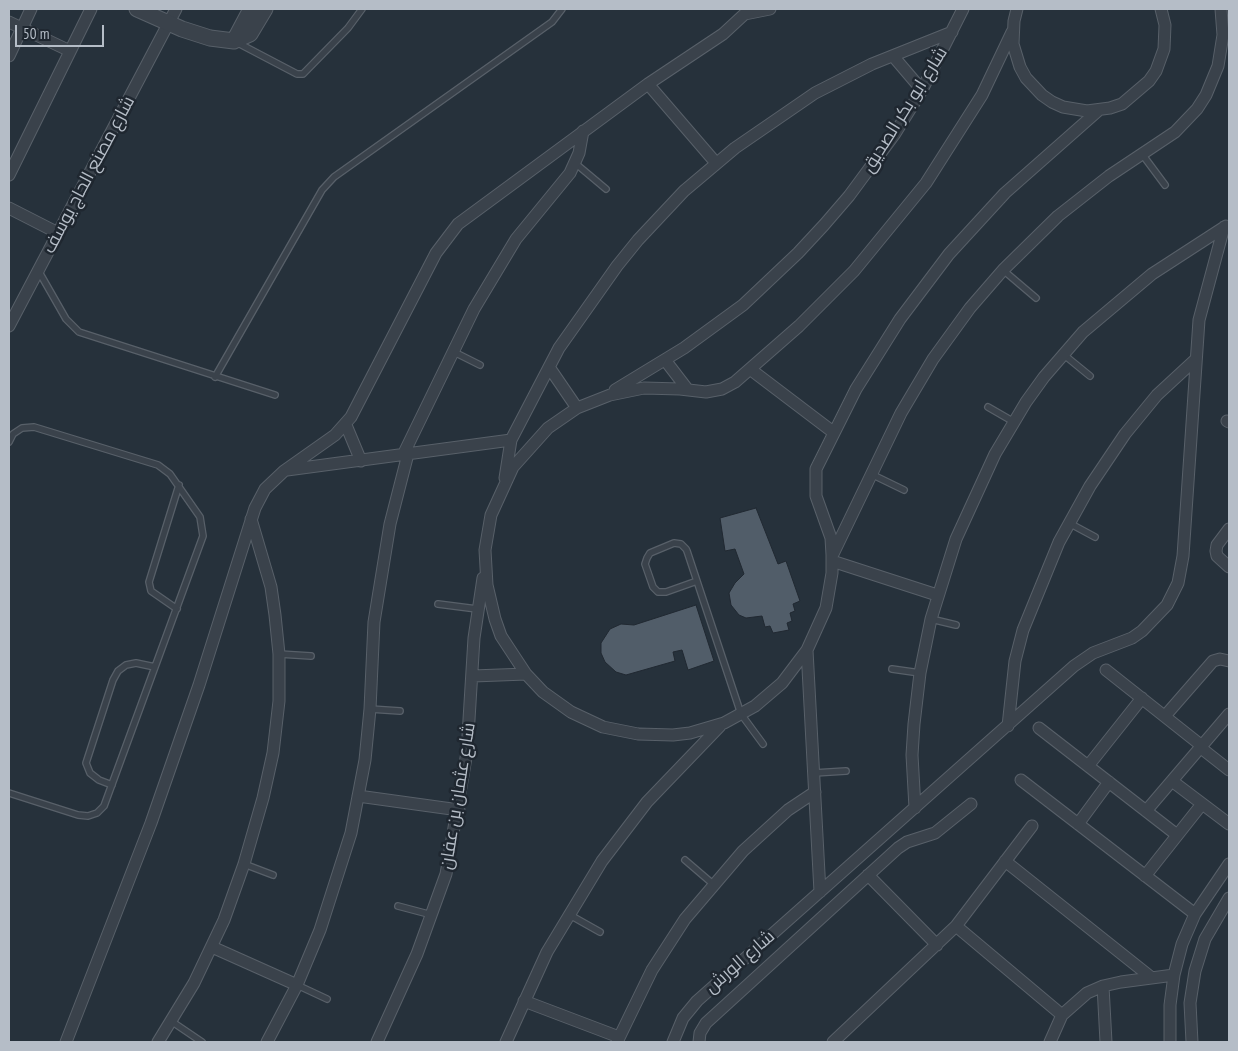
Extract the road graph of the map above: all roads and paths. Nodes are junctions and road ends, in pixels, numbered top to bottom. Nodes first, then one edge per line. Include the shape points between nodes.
1 (31, 9) edge
2 (90, 9) edge
3 (137, 9) edge
4 (176, 9) edge
5 (251, 9) edge
6 (265, 9) edge
7 (362, 9) edge
8 (562, 9) edge
9 (770, 9) edge
10 (963, 9) edge
11 (1017, 9) edge
12 (1161, 9) edge
13 (1221, 9) edge
14 (747, 12) edge
15 (9, 22) edge
16 (169, 24) junction
17 (22, 29) junction
18 (952, 32) junction
19 (1012, 32) junction
20 (234, 41) junction
21 (70, 52) junction
22 (9, 56) edge
23 (893, 56) junction
24 (648, 84) junction
25 (922, 90) junction
26 (1099, 110) junction
27 (583, 131) junction
28 (1142, 154) junction
29 (13, 155) edge
30 (575, 163) junction
31 (716, 163) junction
32 (9, 175) edge
33 (1166, 185) dead end
34 (606, 189) dead end
35 (9, 208) edge
36 (1227, 225) edge
37 (58, 233) junction
38 (38, 270) junction
39 (1003, 270) junction
40 (1036, 298) dead end
41 (9, 326) edge
42 (452, 351) junction
43 (1063, 354) junction
44 (1196, 359) junction
45 (665, 360) junction
46 (480, 365) dead end
47 (548, 367) junction
48 (750, 369) junction
49 (1090, 376) dead end
50 (215, 377) junction
51 (688, 390) junction
52 (275, 395) dead end
53 (610, 395) junction
54 (988, 407) dead end
55 (578, 408) junction
56 (1014, 422) junction
57 (346, 425) junction
58 (833, 432) junction
59 (511, 440) junction
60 (9, 442) edge
61 (406, 455) junction
62 (361, 461) junction
63 (284, 471) junction
64 (871, 474) junction
65 (504, 482) junction
66 (180, 485) junction
67 (904, 490) dead end
68 (251, 519) junction
69 (1069, 523) junction
70 (1229, 529) edge
71 (1095, 537) dead end
72 (832, 558) junction
73 (1229, 567) edge
74 (485, 568) junction
75 (697, 581) junction
76 (937, 595) junction
77 (438, 604) dead end
78 (177, 609) junction
79 (478, 609) junction
80 (931, 619) junction
81 (956, 625) dead end
82 (807, 650) junction
83 (279, 654) junction
84 (311, 656) dead end
85 (1229, 661) edge
86 (155, 667) junction
87 (892, 669) dead end
88 (1106, 670) dead end
89 (920, 673) junction
90 (526, 674) junction
91 (473, 676) junction
92 (1142, 698) junction
93 (370, 709) junction
94 (400, 711) dead end
95 (741, 714) junction
96 (1229, 714) edge
97 (1165, 716) junction
98 (724, 723) junction
99 (1008, 726) junction
100 (1039, 728) dead end
101 (763, 744) dead end
102 (1202, 746) junction
103 (1088, 766) junction
104 (1229, 770) edge
105 (846, 771) dead end
106 (814, 773) junction
107 (1021, 780) dead end
108 (1172, 781) junction
109 (1108, 782) junction
110 (112, 786) junction
111 (815, 792) junction
112 (9, 793) edge
113 (358, 796) junction
114 (971, 804) dead end
115 (1202, 804) junction
116 (915, 808) junction
117 (459, 810) junction
118 (1146, 811) junction
119 (1078, 824) junction
120 (1229, 824) edge
121 (1032, 826) dead end
122 (1177, 835) junction
123 (685, 860) dead end
124 (1005, 861) junction
125 (244, 864) junction
126 (1229, 864) edge
127 (274, 875) dead end
128 (868, 875) junction
129 (1145, 876) junction
130 (713, 884) junction
131 (820, 892) junction
132 (1229, 898) edge
133 (398, 906) dead end
134 (432, 914) junction
135 (568, 914) junction
136 (1195, 914) junction
137 (956, 926) junction
138 (600, 932) dead end
139 (937, 945) junction
140 (212, 947) junction
141 (1174, 975) junction
142 (1152, 978) junction
143 (297, 985) junction
144 (1103, 986) junction
145 (327, 998) dead end
146 (524, 1001) junction
147 (1062, 1015) junction
148 (172, 1021) junction
149 (618, 1040) edge
150 (66, 1042) edge
151 (158, 1042) edge
152 (202, 1042) edge
153 (267, 1042) edge
154 (377, 1042) edge
155 (506, 1042) edge
156 (673, 1042) edge
157 (699, 1042) edge
158 (833, 1042) edge
159 (1050, 1042) edge
160 (1106, 1042) edge
161 (1170, 1042) edge
162 (1192, 1042) edge

1 - 17 street
2 - 21 street
3 - 16 street
4 - 16 street, شارع مصنع الحاج يوسف
5 - 20 street
6 - 20 street via 250,34
7 - 20 lane via 303,74 296,74
8 - 50 lane via 552,22 334,178 322,190
9 - 14 street
10 - 18 street, شارع ابو بكر الصديق
11 - 19 street
12 - 26 street via 1166,37 1156,71 1132,98
13 - 28 street via 1221,51 1206,95 1175,132
14 - 24 street via 723,34
15 - 17 street
16 - 20 street via 210,38
16 - 37 street, شارع مصنع الحاج يوسف
17 - 21 street
17 - 22 street
18 - 23 street
18 - 25 street, شارع ابو بكر الصديق
19 - 26 street via 1020,67 1042,95 1063,107
19 - 48 street via 964,125 905,211 827,300
21 - 29 street
23 - 25 street
23 - 31 street via 815,93
24 - 27 street
24 - 31 street
25 - 45 street, شارع ابو بكر الصديق via 872,166 798,253 743,305
26 - 58 street via 1005,192 949,254 891,333
27 - 30 street
27 - 57 street via 465,217 451,231 436,253
28 - 33 lane
28 - 39 street via 1064,211
29 - 32 street
30 - 34 lane
30 - 42 street via 564,182 508,252
31 - 47 street via 684,191 633,246 581,315
35 - 37 street
36 - 43 street via 1128,292
36 - 44 street, شارع الورش via 1199,320
37 - 38 street, شارع مصنع الحاج يوسف
38 - 41 street, شارع مصنع الحاج يوسف
38 - 50 lane via 66,319 79,332
39 - 40 lane
39 - 64 street via 933,359 901,413
42 - 46 lane
42 - 61 street
43 - 49 lane
43 - 56 street
44 - 69 street via 1157,395 1130,427
44 - 99 street, شارع الورش via 1183,556 1173,594 1160,614 1142,631 1083,659
45 - 51 street
45 - 53 street, شارع ابو بكر الصديق
47 - 55 street
47 - 59 street
48 - 51 street via 722,389 706,392
48 - 58 street
50 - 52 lane
51 - 53 street via 644,388
53 - 55 street
54 - 56 lane
55 - 65 street via 535,440
56 - 76 street via 968,510
57 - 62 street
57 - 63 street
58 - 72 street via 818,461 815,478 816,496 831,538
59 - 61 street
59 - 65 street
60 - 66 lane via 13,434 22,428 34,427 158,465
61 - 62 street
61 - 93 street via 390,524 375,614
62 - 63 street
63 - 68 street via 266,489
64 - 67 lane
64 - 72 street
65 - 74 street via 491,515
66 - 78 lane via 200,517 203,536
66 - 78 lane via 149,582 151,590
68 - 83 street via 271,587
68 - 150 street via 168,776
69 - 71 lane
69 - 99 street via 1023,630 1015,661
70 - 73 street via 1216,551
72 - 76 street
72 - 82 street via 826,608
74 - 79 street, شارع عثمان بن عفان
74 - 90 street via 495,619 510,651
75 - 75 lane via 687,551 681,544 674,543 650,553 647,558 653,587 658,592
75 - 95 lane
76 - 80 street
77 - 79 lane
78 - 86 lane
79 - 91 street, شارع عثمان بن عفان
80 - 81 lane
80 - 89 street
82 - 95 street via 782,683
82 - 106 street
83 - 84 lane
83 - 125 street via 279,701 273,753
85 - 97 street via 1213,661
86 - 110 lane
86 - 110 lane via 136,663 126,665 113,680 86,763 90,773
87 - 89 lane
88 - 92 street
89 - 116 street via 912,755
90 - 91 street
90 - 98 street via 543,692 571,712 620,732 673,735
91 - 117 street, شارع عثمان بن عفان
92 - 97 street
92 - 103 street
93 - 94 lane
93 - 113 street
95 - 98 street
95 - 101 lane
96 - 102 street
97 - 102 street
98 - 135 street via 647,802 602,861
99 - 116 street, شارع الورش
100 - 103 street
102 - 104 street
102 - 108 street
103 - 109 street
105 - 106 lane
106 - 111 street
107 - 119 street
108 - 115 street
108 - 118 street
109 - 118 street
109 - 119 street
110 - 112 lane via 104,806 88,816
111 - 130 street via 765,830
111 - 131 street
113 - 117 street
113 - 143 street via 332,898
114 - 128 street via 935,833 898,848
115 - 120 street
115 - 122 street
116 - 131 street, شارع الورش
117 - 134 street, شارع عثمان بن عفان via 446,874
118 - 122 street
119 - 129 street
121 - 124 street
122 - 129 street
123 - 130 lane
124 - 137 street
124 - 142 street
125 - 127 lane
125 - 140 street
126 - 136 street
128 - 139 street
128 - 157 street via 706,1022
129 - 136 street
130 - 149 street via 664,951 637,996
131 - 156 street, شارع الورش via 697,1001 683,1018
132 - 162 street via 1205,939 1195,971 1190,1004
133 - 134 lane
134 - 154 street, شارع عثمان بن عفان
135 - 138 lane
135 - 146 street
136 - 141 street via 1182,944
137 - 139 street
137 - 147 street
139 - 158 street
140 - 143 street
140 - 148 street
141 - 142 street
141 - 161 street
142 - 144 street
143 - 145 lane
143 - 153 street
144 - 147 street via 1087,993
144 - 160 street
146 - 149 street
146 - 155 street
147 - 159 street
148 - 151 street
148 - 152 lane

